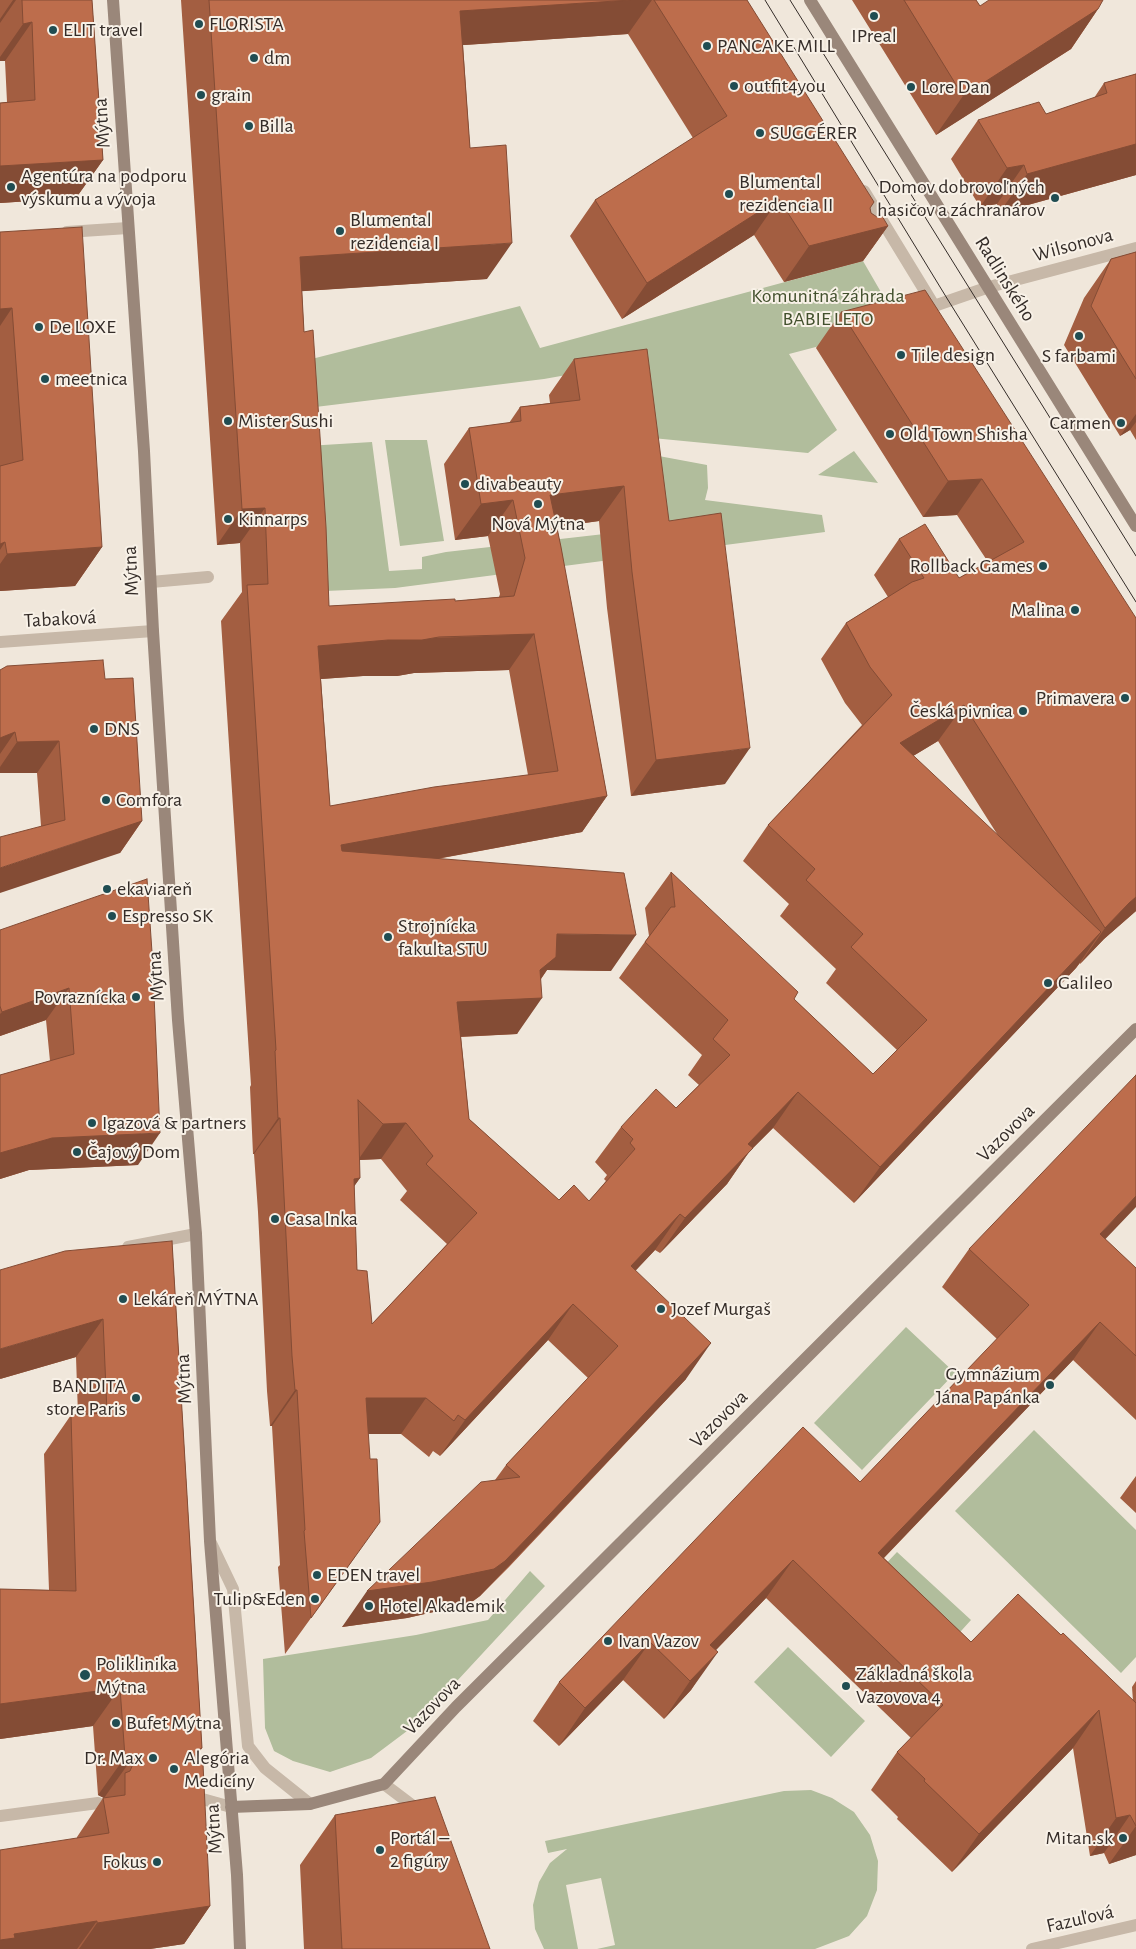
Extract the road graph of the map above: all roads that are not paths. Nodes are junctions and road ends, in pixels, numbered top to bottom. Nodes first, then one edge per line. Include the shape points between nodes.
1 (113, 0) edge
2 (810, 0) edge
3 (855, 176) edge
4 (128, 228) junction
5 (55, 233) edge
6 (1136, 248) edge
7 (989, 287) junction
8 (1136, 526) edge
9 (208, 577) dead end
10 (151, 582) junction
11 (153, 631) junction
12 (0, 642) edge
13 (1136, 1029) edge
14 (196, 1234) junction
15 (111, 1251) edge
16 (210, 1541) junction
17 (384, 1784) junction
18 (176, 1794) edge
19 (98, 1803) dead end
20 (310, 1804) junction
21 (231, 1807) junction
22 (0, 1816) edge
23 (428, 1824) edge
24 (1136, 1926) edge
25 (240, 1949) edge
26 (1032, 1949) edge

1 - 4 main road, Mýtna
2 - 7 main road, Radlinského
3 - 7 street, Wilsonova via 882,229 936,310
4 - 5 street
4 - 10 main road, Mýtna
6 - 7 street, Wilsonova
7 - 8 main road, Radlinského
9 - 10 street
10 - 11 main road, Mýtna
11 - 12 street, Tabaková
11 - 14 main road, Mýtna via 178,1020
13 - 17 main road, Vazovova via 456,1707
14 - 15 street
14 - 16 main road, Mýtna
16 - 20 street via 233,1589 248,1746 265,1768
16 - 21 main road, Mýtna
17 - 20 main road
17 - 23 street via 425,1815
18 - 21 street
19 - 22 street
20 - 21 main road
21 - 25 main road, Mýtna
24 - 26 street, Fazuľová

